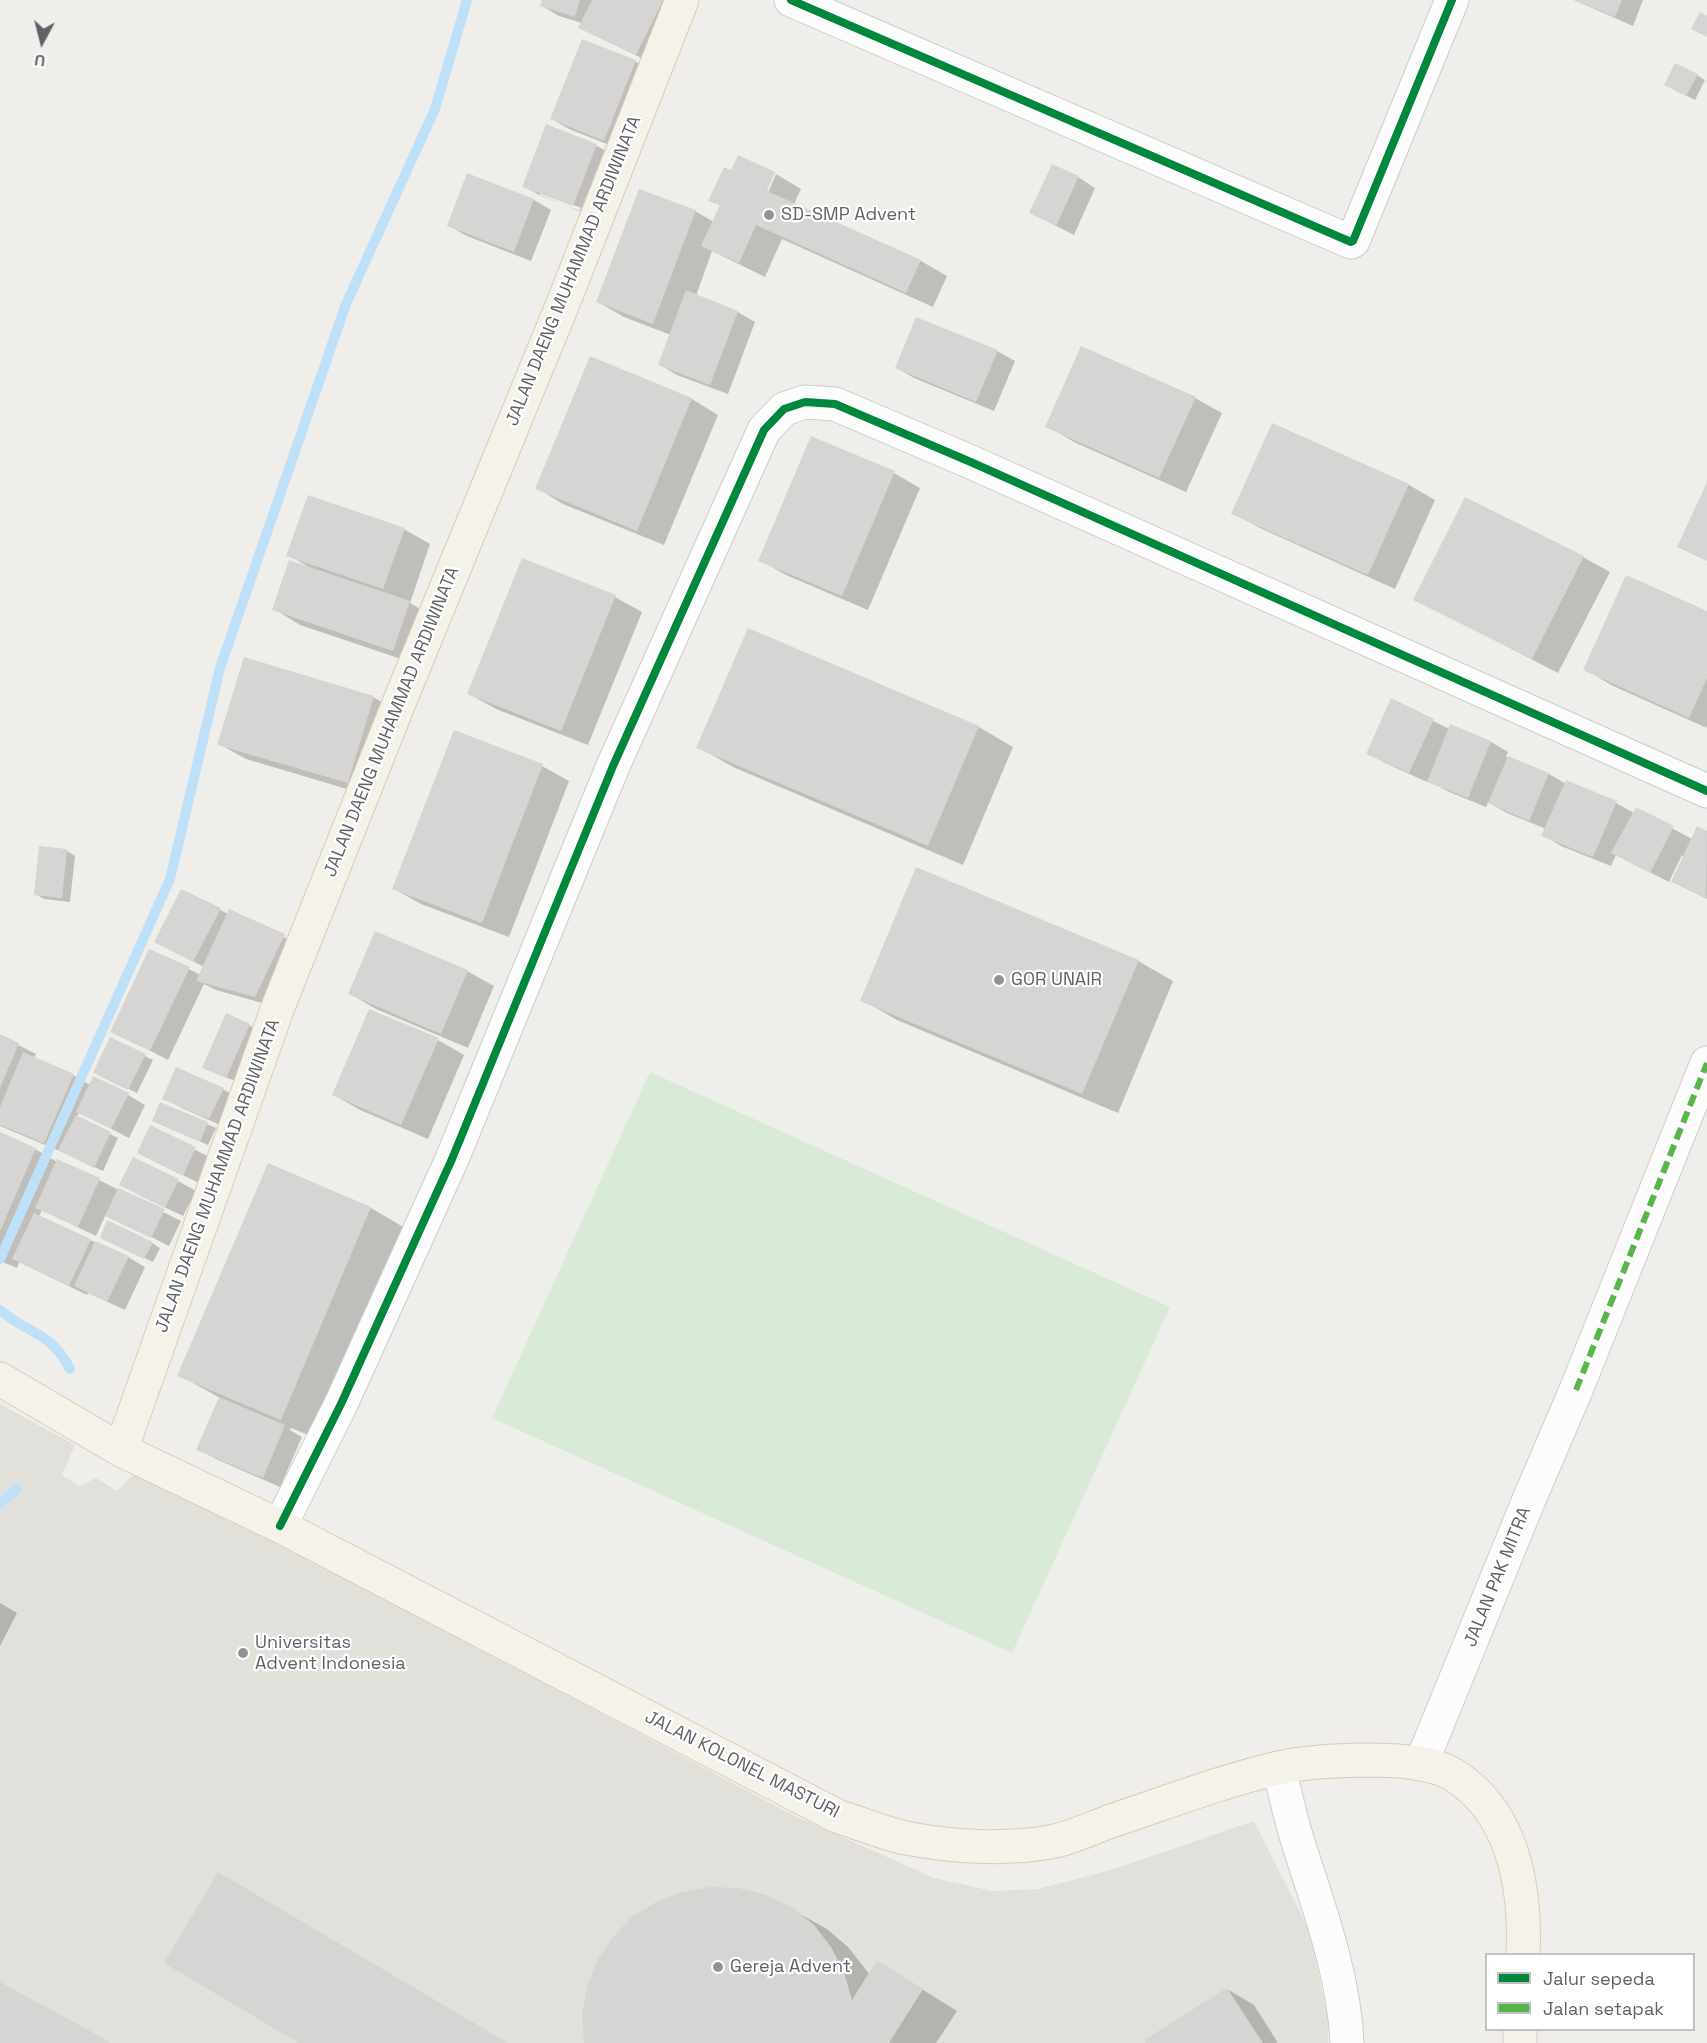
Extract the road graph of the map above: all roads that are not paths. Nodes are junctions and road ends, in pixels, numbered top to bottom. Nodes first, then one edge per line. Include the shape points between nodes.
1 (682, 0) edge
2 (791, 0) edge
3 (1452, 0) edge
4 (1707, 791) edge
5 (1707, 1063) edge
6 (0, 1379) edge
7 (121, 1450) junction
8 (280, 1526) junction
9 (1421, 1764) junction
10 (1279, 1768) junction
11 (1523, 1953) edge
12 (1347, 2043) edge

1 - 7 main road, JALAN DAENG MUHAMMAD ARDIWINATA via 278,1007
2 - 3 street via 1351,242
4 - 8 street via 835,404 805,402 784,409 765,430 750,463 614,766 452,1159 341,1404
5 - 9 street, JALAN PAK MITRA
6 - 7 main road, JALAN KOLONEL MASTURI
7 - 8 main road, JALAN KOLONEL MASTURI
8 - 10 main road, JALAN KOLONEL MASTURI via 837,1816 904,1838 952,1845 1051,1842
9 - 10 main road, JALAN KOLONEL MASTURI via 1395,1759 1316,1762
9 - 11 main road, JALAN KOLONEL MASTURI via 1452,1774 1486,1802 1508,1840 1520,1879
10 - 12 street via 1340,1983

